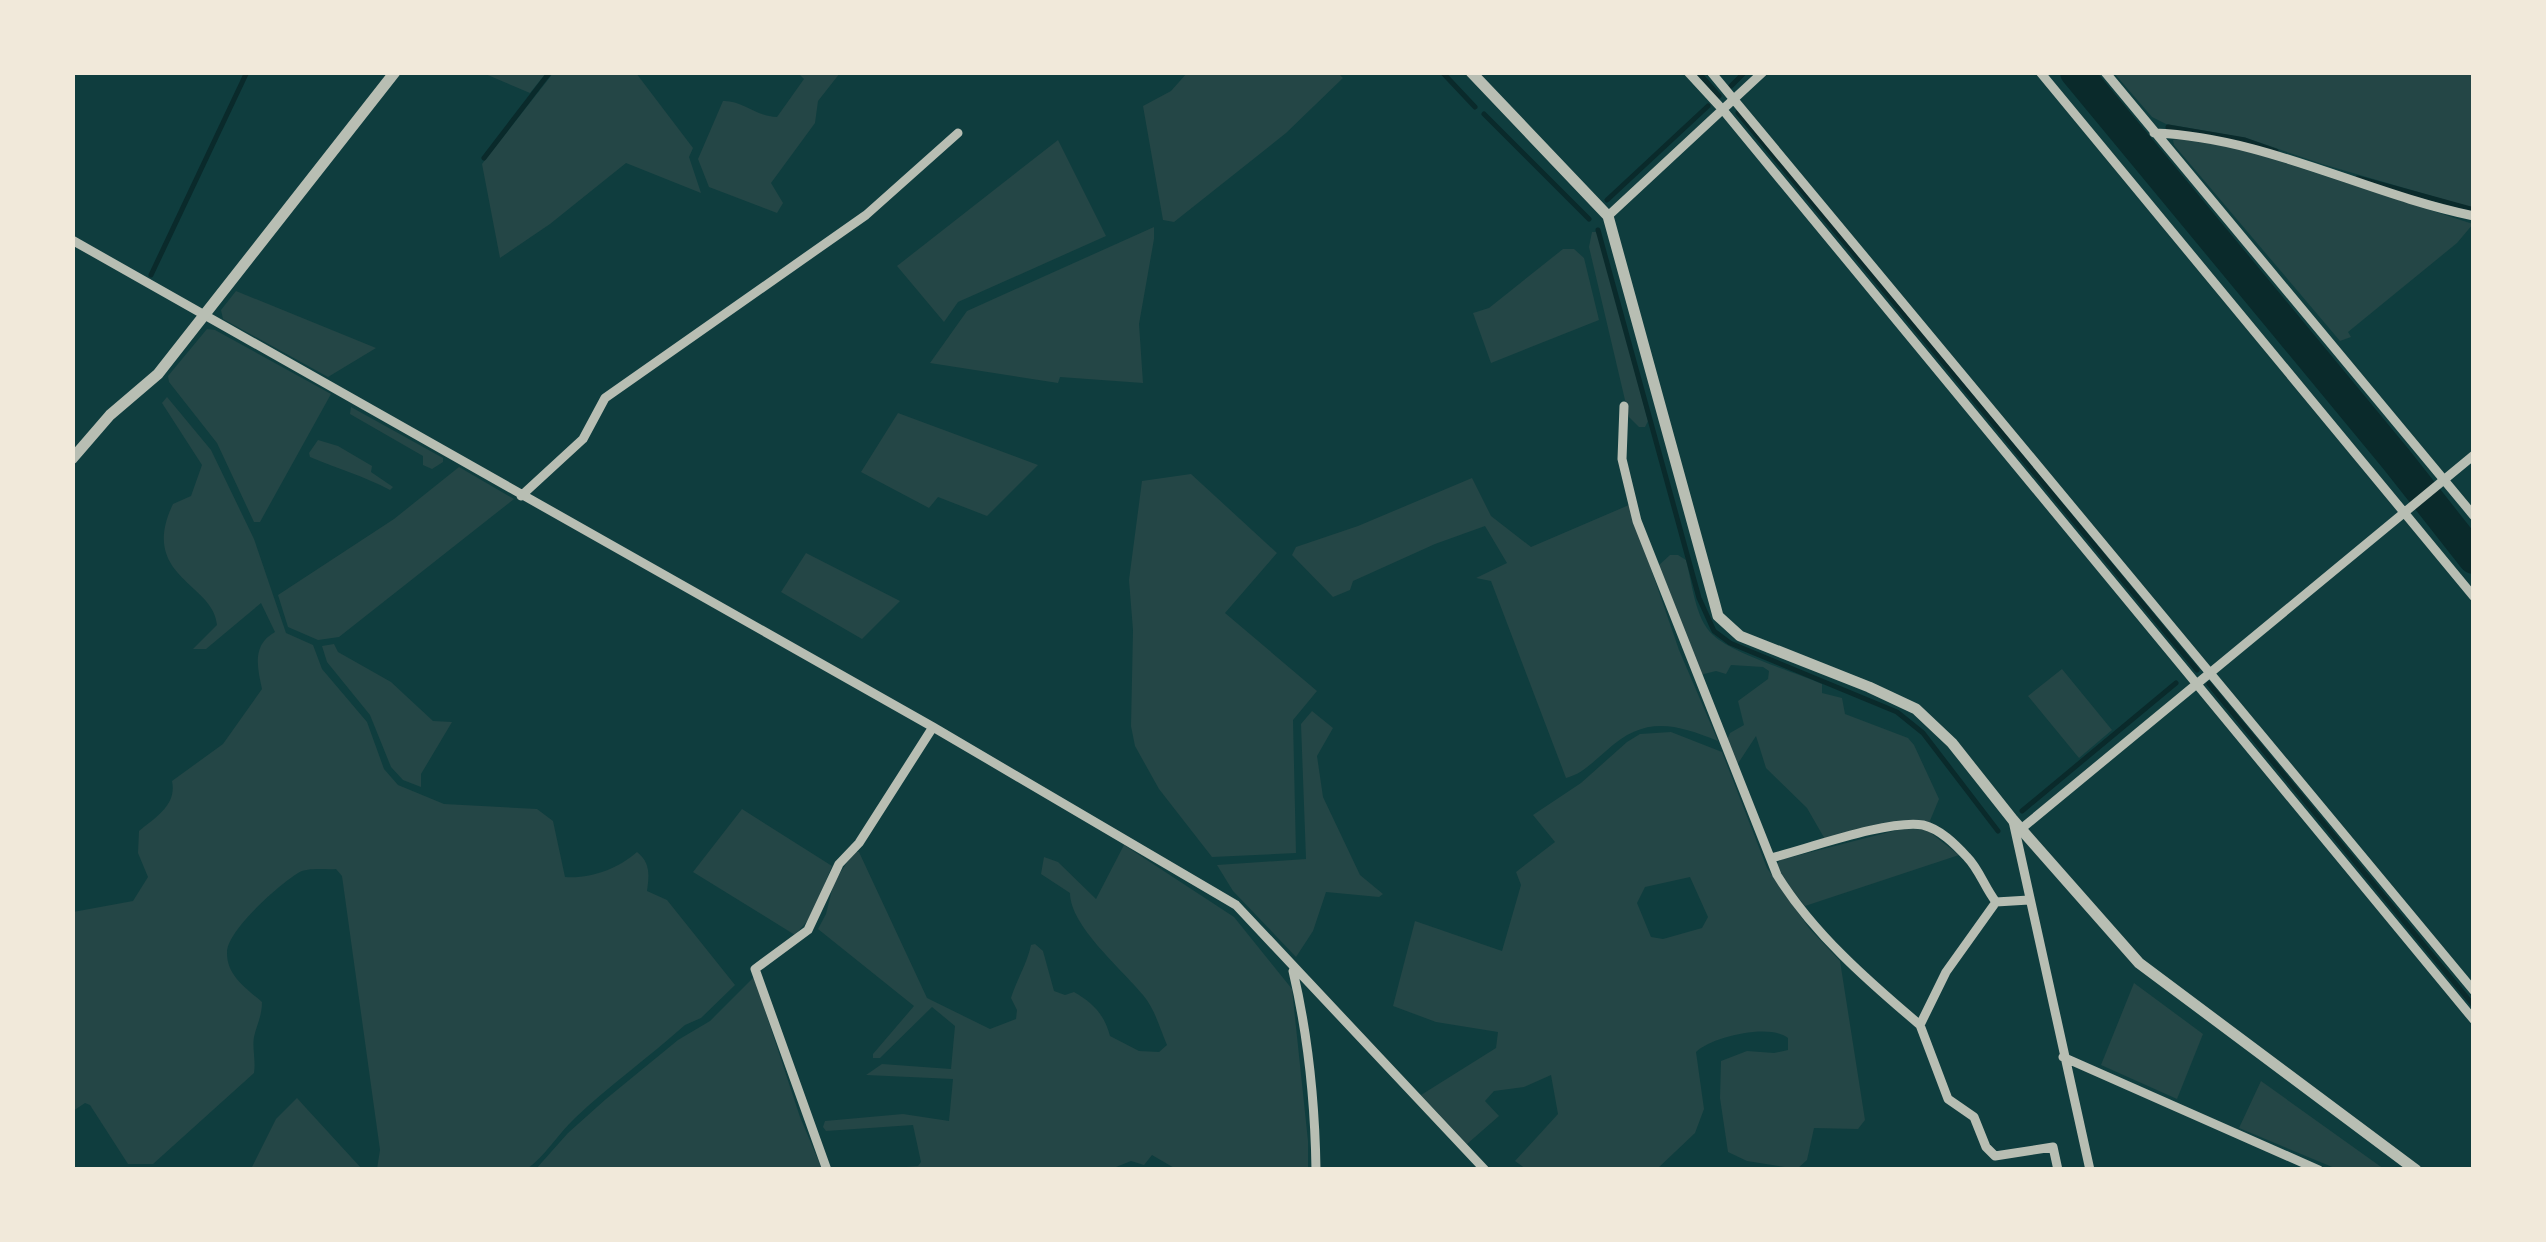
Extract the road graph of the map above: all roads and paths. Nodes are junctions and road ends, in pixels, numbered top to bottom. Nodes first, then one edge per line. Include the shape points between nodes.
1 (396, 72) edge
2 (1471, 72) edge
3 (1688, 72) edge
4 (1711, 72) edge
5 (1763, 72) edge
6 (2040, 72) edge
7 (2105, 72) edge
8 (1735, 98) junction
9 (1723, 110) junction
10 (2154, 132) junction
11 (958, 133) dead end
12 (1608, 216) junction
13 (2474, 216) edge
14 (72, 240) edge
15 (205, 316) junction
16 (1624, 406) dead end
17 (2474, 455) edge
18 (72, 459) edge
19 (2444, 480) junction
20 (521, 496) junction
21 (2404, 511) junction
22 (2474, 516) edge
23 (2474, 596) edge
24 (2211, 671) junction
25 (2195, 685) junction
26 (933, 728) junction
27 (2017, 825) junction
28 (1771, 858) junction
29 (2029, 900) junction
30 (1996, 902) junction
31 (1292, 968) junction
32 (2474, 991) edge
33 (2474, 1020) edge
34 (1920, 1025) junction
35 (2063, 1057) junction
36 (827, 1170) edge
37 (1316, 1170) edge
38 (1486, 1170) edge
39 (2058, 1170) edge
40 (2090, 1170) edge
41 (2319, 1170) edge
42 (2416, 1170) edge

1 - 15 street
2 - 12 street
3 - 9 street
4 - 8 street
5 - 8 street
6 - 21 street
7 - 10 street
8 - 9 street
8 - 24 street
9 - 12 street
9 - 25 street
10 - 13 street via 2246,146
10 - 19 street
11 - 20 street via 866,215 605,398 583,439
12 - 27 street via 1718,616 1740,636 1916,709
14 - 15 street
15 - 18 street via 158,374
15 - 20 street
16 - 28 street via 1622,459 1637,520
17 - 19 street
19 - 21 street
19 - 22 street
20 - 26 street
21 - 23 street
21 - 24 street
24 - 25 street
24 - 32 street
25 - 27 street
25 - 33 street
26 - 31 street via 1236,906
26 - 36 street via 839,864 808,930 755,969
27 - 29 street
27 - 42 street via 2138,963
28 - 30 street via 1897,826 1927,826 1970,860
28 - 34 street via 1804,912
29 - 30 street
29 - 35 street
30 - 34 street via 1946,972
31 - 37 street
31 - 38 street
34 - 39 street via 1942,1088 1974,1117 1986,1147 1995,1156 2053,1146
35 - 40 street
35 - 41 street

